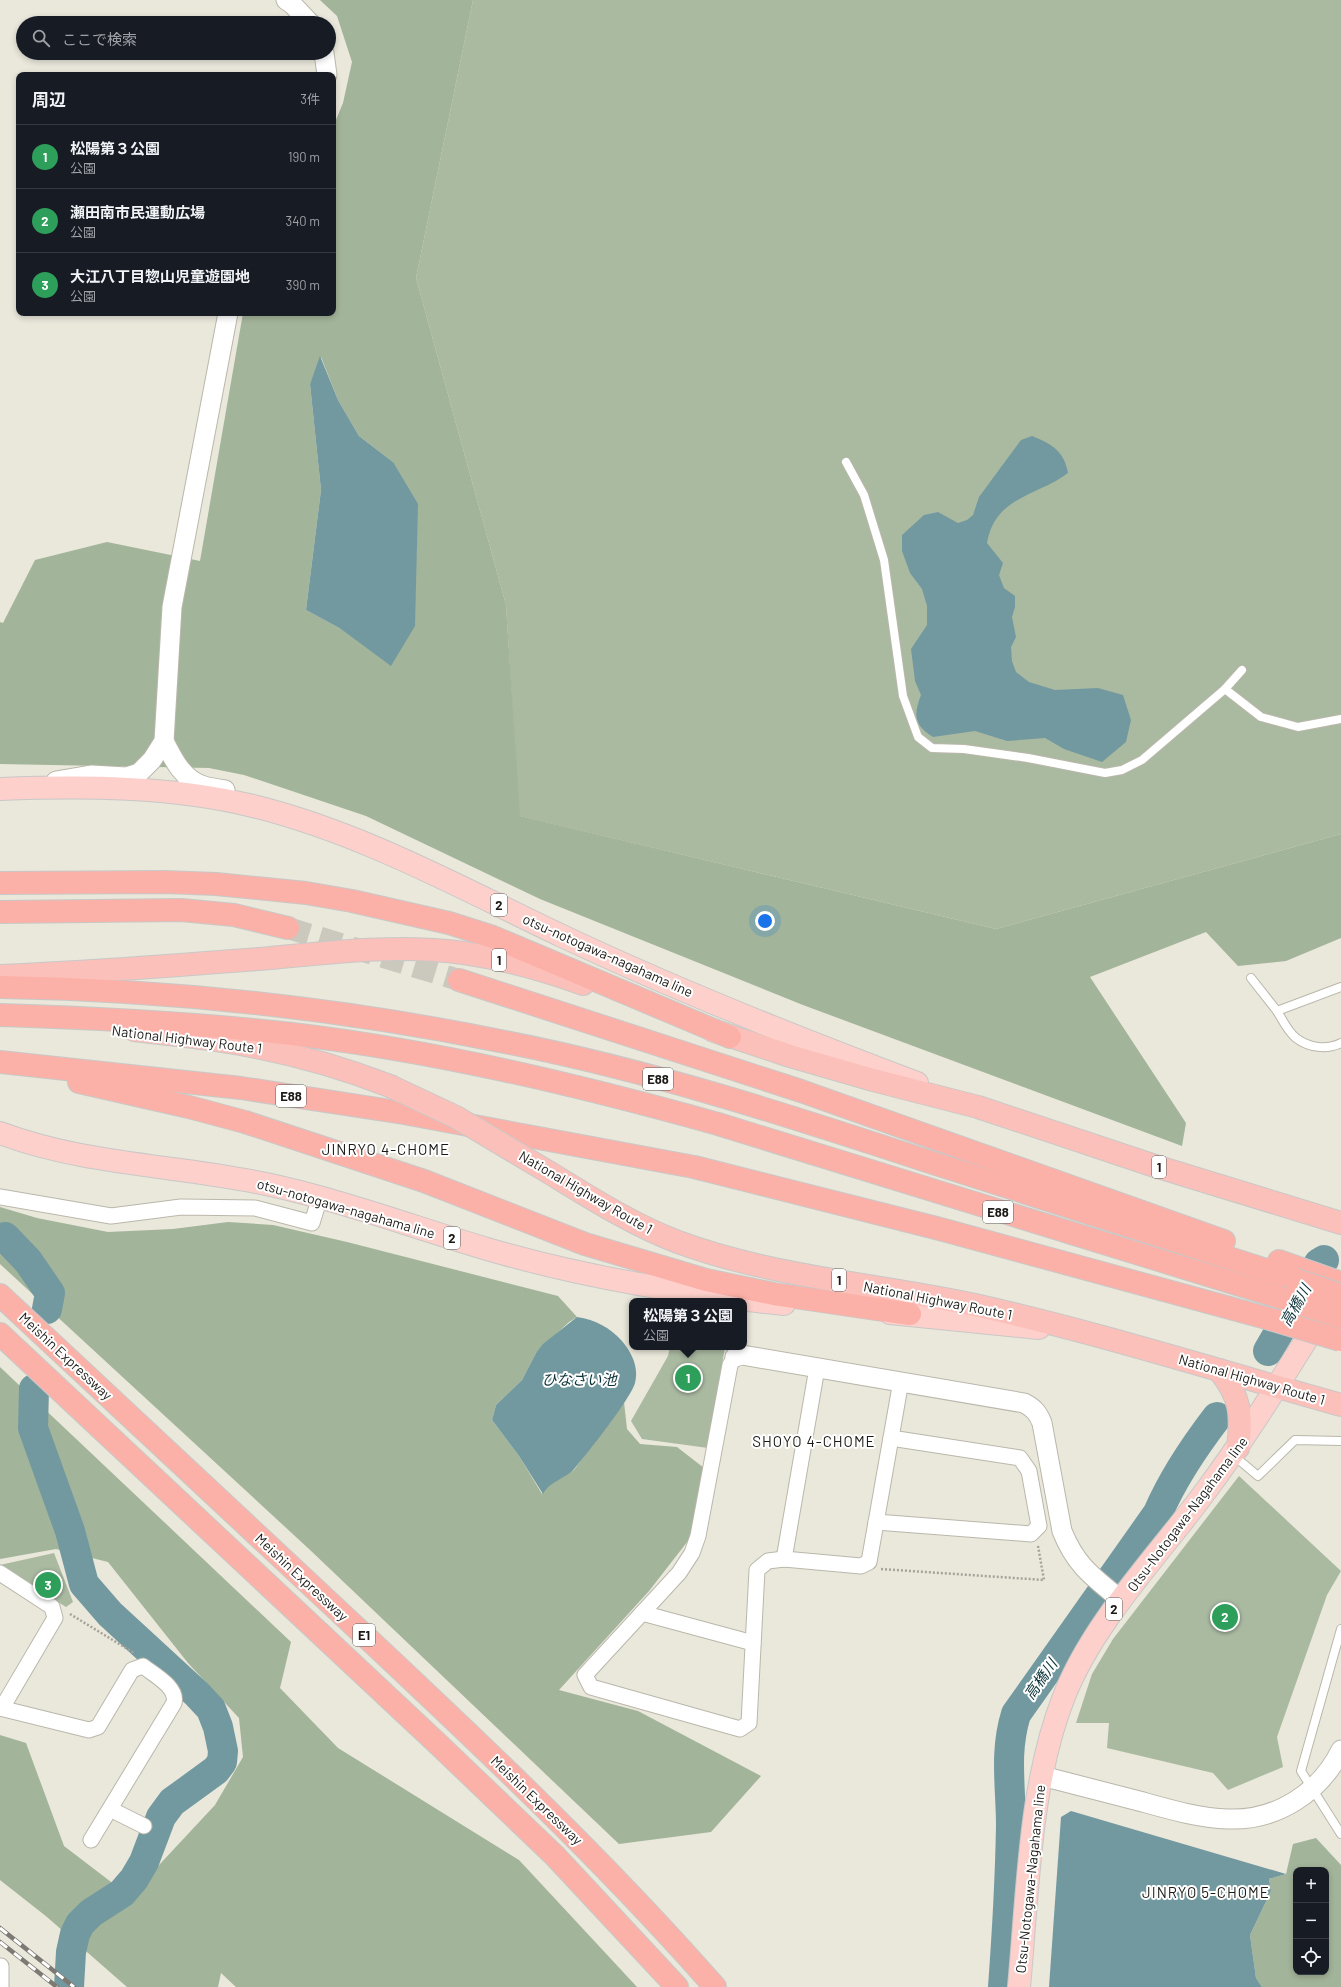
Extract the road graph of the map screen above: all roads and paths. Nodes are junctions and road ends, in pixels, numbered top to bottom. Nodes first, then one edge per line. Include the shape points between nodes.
1 (286, 0) edge
2 (303, 16) edge
3 (325, 60) edge
4 (327, 72) edge
5 (227, 316) edge
6 (846, 462) dead end
7 (1242, 670) dead end
8 (1225, 689) junction
9 (1341, 719) edge
10 (164, 741) junction
11 (29, 788) junction
12 (0, 789) edge
13 (280, 814) junction
14 (0, 883) edge
15 (0, 912) edge
16 (288, 928) tunnel mouth
17 (0, 976) edge
18 (1251, 978) dead end
19 (459, 980) tunnel mouth
20 (0, 987) edge
21 (1341, 987) edge
22 (1277, 1011) junction
23 (0, 1015) edge
24 (0, 1023) edge
25 (730, 1037) junction
26 (1341, 1043) edge
27 (0, 1062) edge
28 (0, 1069) edge
29 (978, 1107) junction
30 (0, 1133) edge
31 (0, 1197) edge
32 (320, 1197) junction
33 (1341, 1223) edge
34 (1297, 1274) junction
35 (1341, 1284) edge
36 (0, 1295) edge
37 (1341, 1295) edge
38 (733, 1298) edge
39 (747, 1300) edge
40 (910, 1314) junction
41 (1341, 1317) edge
42 (0, 1334) edge
43 (1341, 1340) edge
44 (1143, 1347) junction
45 (734, 1357) joint
46 (817, 1368) junction
47 (1219, 1370) junction
48 (901, 1381) junction
49 (1277, 1387) junction
50 (1341, 1404) edge
51 (891, 1438) junction
52 (1341, 1441) edge
53 (1235, 1451) junction
54 (876, 1522) junction
55 (1031, 1534) junction
56 (784, 1559) junction
57 (869, 1562) junction
58 (0, 1573) edge
59 (1118, 1597) junction
60 (54, 1611) junction
61 (642, 1613) junction
62 (1341, 1629) edge
63 (753, 1644) junction
64 (143, 1666) junction
65 (1, 1708) edge
66 (1341, 1750) edge
67 (1042, 1776) junction
68 (1313, 1789) junction
69 (110, 1808) junction
70 (144, 1826) dead end
71 (1341, 1834) edge
72 (91, 1840) dead end
73 (1, 1966) edge
74 (1, 1987) edge
75 (677, 1987) edge
76 (715, 1987) edge
77 (1019, 1987) edge

1 - 2 street
3 - 4 street
5 - 10 street via 172,608
6 - 8 lane via 864,495 884,560 903,696 918,737 932,748 964,749 1028,758 1105,773 1122,770 1142,760
7 - 8 lane
8 - 9 lane via 1260,717 1298,727
10 - 11 street via 152,760 139,773 126,777 91,775
10 - 13 street via 174,762 192,780 203,786 252,800
11 - 12 main road, otsu-notogawa-nagahama line / 2
11 - 13 main road, otsu-notogawa-nagahama line / 2 via 154,790 252,806
13 - 29 main road, otsu-notogawa-nagahama line / 2 via 364,841 562,935 697,995
14 - 25 highway via 216,884 306,893 352,901 449,923 493,937
15 - 16 highway via 181,910 234,915
17 - 25 highway, 1 via 133,969 333,953 428,950 463,953 576,981
18 - 22 lane
19 - 34 highway, E88 via 801,1091
20 - 34 highway, E88 via 152,992 297,1008 429,1028 571,1056 725,1097
21 - 22 lane
22 - 26 lane via 1295,1037 1314,1047 1332,1047
23 - 41 highway, E88, bridge via 146,1020 292,1034 416,1053 504,1071 639,1102 718,1124
24 - 44 highway, National Highway Route 1 / 1, bridge via 133,1030 223,1041 313,1060 390,1086 456,1116 602,1204 676,1241 761,1266 974,1305
25 - 29 highway, 1 via 873,1080
27 - 43 highway, E88, bridge via 241,1088 412,1114 694,1167 940,1229
28 - 40 highway via 88,1083 245,1122 424,1181 585,1244 706,1280 774,1294
29 - 33 highway, 1 via 1155,1166
30 - 32 main road, otsu-notogawa-nagahama line / 2 via 61,1151 235,1178
31 - 32 street via 111,1216 181,1207 254,1208 312,1223
32 - 38 main road, otsu-notogawa-nagahama line / 2 via 488,1249 549,1265
34 - 35 highway
34 - 37 highway, E88, bridge
35 - 49 main road, Otsu-Notogawa-Nagahama line / 2
36 - 76 highway, Meishin Expressway / E1 via 578,1839
39 - 40 main road, otsu-notogawa-nagahama line / 2
40 - 44 main road, otsu-notogawa-nagahama line / 2 via 1061,1331
42 - 75 highway, Meishin Expressway / E1 via 555,1856
44 - 47 highway, National Highway Route 1 / 1
45 - 46 street via 742,1355
45 - 61 street via 730,1364 698,1536 692,1553 679,1572
46 - 48 street
46 - 56 street
47 - 49 highway, National Highway Route 1 / 1
47 - 53 highway via 1230,1384 1240,1410
48 - 51 street
48 - 59 street via 1032,1406 1042,1423 1066,1541 1080,1565
49 - 50 highway, National Highway Route 1 / 1
49 - 53 main road, Otsu-Notogawa-Nagahama line / 2
51 - 54 street
51 - 55 street via 1020,1458 1028,1471 1039,1526
52 - 53 lane via 1295,1440 1258,1476
53 - 59 main road, Otsu-Notogawa-Nagahama line / 2
54 - 55 street
54 - 57 street
55 - 57 path via 1037,1541 1044,1580 876,1569
56 - 57 street via 861,1566
56 - 63 street via 768,1562 757,1570
58 - 60 street via 52,1607
59 - 67 main road, Otsu-Notogawa-Nagahama line / 2 via 1109,1616 1083,1654 1065,1694
60 - 64 path via 66,1612 137,1654
60 - 65 street via 55,1618
61 - 63 street
61 - 63 street via 585,1675 591,1687 740,1729 749,1723
62 - 68 lane via 1301,1771
64 - 65 street via 132,1670 98,1727 89,1730
64 - 69 street via 173,1691 176,1697
66 - 68 street via 1328,1773
67 - 68 street via 1181,1812 1229,1819 1254,1817 1278,1811 1301,1799
67 - 77 main road, Otsu-Notogawa-Nagahama line / 2 via 1035,1809
68 - 71 lane
69 - 70 street
69 - 72 street
73 - 74 street

